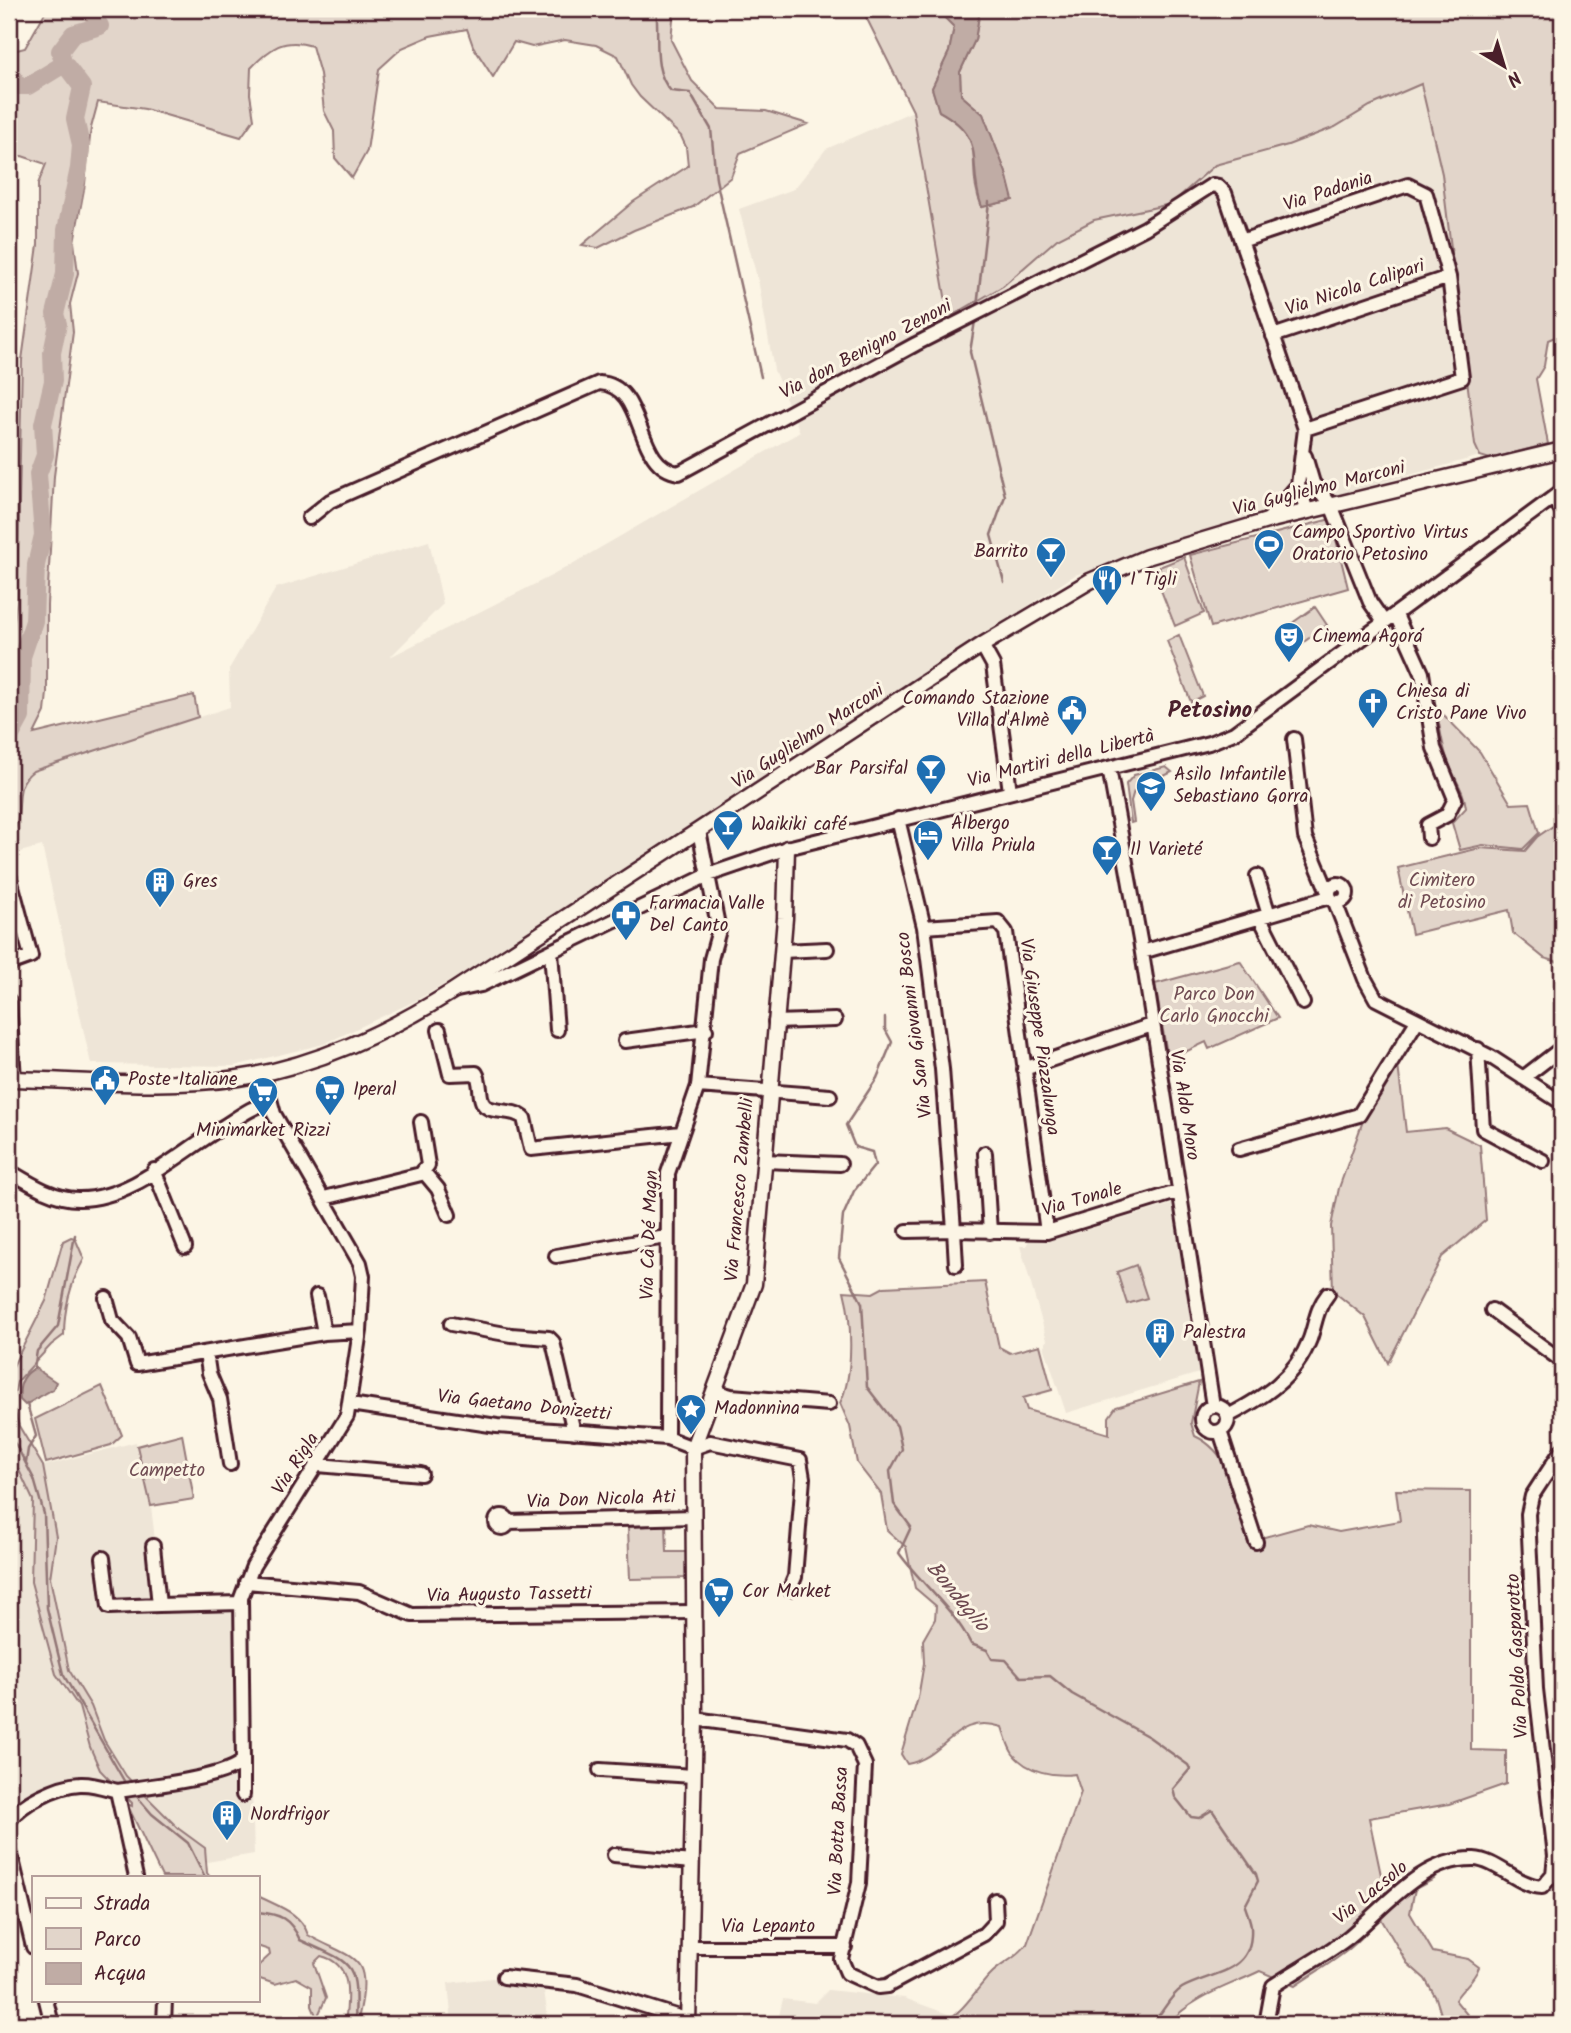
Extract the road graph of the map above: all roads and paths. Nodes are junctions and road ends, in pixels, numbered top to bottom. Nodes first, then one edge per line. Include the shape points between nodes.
1 (1241, 241) junction
2 (1449, 277) junction
3 (1273, 335) junction
4 (1305, 429) junction
5 (1562, 450) edge
6 (1304, 454) junction
7 (1313, 483) junction
8 (1298, 485) junction
9 (1558, 495) edge
10 (1331, 505) junction
11 (1307, 511) junction
12 (1562, 511) edge
13 (309, 518) dead end
14 (1267, 521) junction
15 (1390, 619) junction
16 (982, 645) junction
17 (1294, 739) dead end
18 (1109, 768) junction
19 (1010, 791) junction
20 (898, 819) junction
21 (699, 831) junction
22 (1429, 838) dead end
23 (787, 848) junction
24 (9, 875) edge
25 (708, 875) junction
26 (1257, 876) dead end
27 (1334, 898) junction
28 (1264, 916) junction
29 (924, 927) junction
30 (827, 949) dead end
31 (782, 951) junction
32 (551, 952) junction
33 (1142, 953) junction
34 (9, 964) edge
35 (496, 964) junction
36 (518, 968) junction
37 (453, 991) junction
38 (9, 1001) edge
39 (1303, 1003) dead end
40 (835, 1020) dead end
41 (1417, 1021) junction
42 (775, 1022) junction
43 (1152, 1025) junction
44 (439, 1030) dead end
45 (557, 1030) dead end
46 (706, 1030) junction
47 (625, 1041) dead end
48 (1562, 1048) edge
49 (1478, 1049) junction
50 (1024, 1069) junction
51 (263, 1073) junction
52 (1523, 1078) junction
53 (11, 1079) edge
54 (698, 1086) junction
55 (769, 1090) junction
56 (830, 1096) dead end
57 (268, 1103) junction
58 (1562, 1103) edge
59 (421, 1122) dead end
60 (681, 1133) junction
61 (1239, 1149) dead end
62 (985, 1153) dead end
63 (764, 1161) junction
64 (1543, 1161) dead end
65 (840, 1164) dead end
66 (154, 1170) junction
67 (9, 1171) edge
68 (423, 1171) junction
69 (1177, 1192) junction
70 (324, 1198) junction
71 (449, 1215) dead end
72 (954, 1230) junction
73 (908, 1231) dead end
74 (990, 1232) junction
75 (1047, 1232) junction
76 (666, 1237) junction
77 (185, 1248) dead end
78 (556, 1256) dead end
79 (956, 1265) dead end
80 (1328, 1294) dead end
81 (317, 1296) dead end
82 (106, 1298) dead end
83 (1492, 1310) dead end
84 (451, 1324) dead end
85 (360, 1331) junction
86 (324, 1333) junction
87 (206, 1353) junction
88 (1562, 1361) edge
89 (714, 1391) junction
90 (350, 1404) junction
91 (829, 1404) dead end
92 (1213, 1406) junction
93 (1228, 1416) junction
94 (1220, 1431) junction
95 (573, 1432) junction
96 (667, 1438) junction
97 (694, 1448) junction
98 (1562, 1450) edge
99 (230, 1465) dead end
100 (318, 1465) junction
101 (421, 1474) dead end
102 (694, 1517) junction
103 (508, 1522) dead end
104 (1256, 1542) dead end
105 (153, 1546) dead end
106 (103, 1558) dead end
107 (246, 1583) junction
108 (790, 1589) dead end
109 (241, 1603) junction
110 (159, 1605) junction
111 (694, 1612) junction
112 (695, 1719) junction
113 (243, 1760) junction
114 (600, 1770) dead end
115 (693, 1776) junction
116 (126, 1790) junction
117 (243, 1795) dead end
118 (9, 1821) edge
119 (9, 1847) edge
120 (614, 1855) dead end
121 (1559, 1861) edge
122 (692, 1862) junction
123 (136, 1876) edge
124 (995, 1899) dead end
125 (32, 1943) edge
126 (691, 1947) junction
127 (845, 1947) junction
128 (504, 1976) dead end
129 (46, 2002) edge
130 (165, 2002) edge
131 (689, 2022) edge
132 (52, 2024) edge
133 (164, 2024) edge
134 (1266, 2024) edge

1 - 2 street, Via Padania via 1408,185 1426,194
1 - 3 street, Via don Benigno Zenoni
1 - 13 street, Via don Benigno Zenoni via 1225,193 1212,185 1145,228 905,350 679,473 669,472 653,458 619,390 599,383 330,501
2 - 3 street, Via Nicola Calipari
2 - 4 street via 1462,379
3 - 4 street, Via don Benigno Zenoni
4 - 6 street, Via don Benigno Zenoni
5 - 10 main road, Via Guglielmo Marconi
6 - 7 street, Via don Benigno Zenoni
6 - 8 street, Via don Benigno Zenoni
7 - 10 street, Via don Benigno Zenoni
7 - 11 street, Via don Benigno Zenoni
8 - 11 street
8 - 14 street, Via don Benigno Zenoni
9 - 12 street
9 - 15 street, Via Martiri della Libertà
10 - 11 main road, Via Guglielmo Marconi
10 - 15 street, Via don Benigno Zenoni via 1370,601
11 - 14 main road, Via Guglielmo Marconi
14 - 16 main road, Via Guglielmo Marconi via 1109,572 1049,602
15 - 18 street, Via Martiri della Libertà via 1234,733
15 - 22 street, Via don Benigno Zenoni via 1422,673 1434,748 1455,799 1447,815 1428,825
16 - 19 street via 993,665
16 - 21 main road, Via Guglielmo Marconi
17 - 27 street via 1305,837
18 - 19 street, Via Martiri della Libertà
18 - 33 street, Via Aldo Moro
19 - 20 street, Via Martiri della Libertà
20 - 23 street, Via Martiri della Libertà
20 - 29 street, Via San Giovanni Bosco
21 - 25 street, Via Cà Dé Magn
21 - 35 main road, Via Guglielmo Marconi
23 - 25 street, Via Martiri della Libertà
23 - 31 main road, Via Francesco Zambelli
24 - 34 street via 31,956
25 - 32 street, Via Martiri della Libertà
25 - 46 street, Via Cà Dé Magn via 719,930 711,959
26 - 28 street
27 - 28 street
27 - 41 street via 1376,999
28 - 33 street
28 - 39 street
29 - 50 street, Via Giuseppe Piazzalunga via 998,922 1006,932
29 - 72 street, Via San Giovanni Bosco via 942,1069
30 - 31 street
31 - 42 main road, Via Francesco Zambelli
32 - 36 street, Via Martiri della Libertà
32 - 45 street
33 - 43 street, Via Aldo Moro
35 - 36 street
35 - 37 main road, Via Guglielmo Marconi
36 - 37 street, Via Martiri della Libertà via 481,985
37 - 51 main road, Via Guglielmo Marconi via 339,1051
38 - 53 street
40 - 42 street
41 - 49 street
41 - 61 street via 1359,1115
42 - 55 main road, Via Francesco Zambelli
43 - 50 street
43 - 69 street, Via Aldo Moro
44 - 60 street via 450,1074 476,1073 483,1104 524,1118 531,1149
46 - 47 street
46 - 54 street, Via Cà Dé Magn
48 - 52 street
49 - 52 street
49 - 64 street via 1483,1129
50 - 75 street, Via Giuseppe Piazzalunga
51 - 53 main road, Via Guglielmo Marconi via 192,1082
51 - 57 street, Via Rigla
52 - 58 street
54 - 55 street
54 - 60 street, Via Cà Dé Magn
55 - 56 street
55 - 63 main road, Via Francesco Zambelli
57 - 66 street
57 - 70 street, Via Rigla
59 - 68 street via 428,1165
60 - 76 street, Via Cà Dé Magn via 667,1173
62 - 74 street
63 - 65 street
63 - 89 main road, Via Francesco Zambelli via 754,1284
66 - 67 street via 120,1190 77,1199 40,1189
66 - 77 street
68 - 70 street
68 - 71 street via 438,1189
69 - 75 street, Via Tonale
69 - 92 street, Via Aldo Moro
70 - 85 street, Via Rigla via 360,1263
72 - 73 street
72 - 74 street, Via Tonale
72 - 79 street, Via San Giovanni Bosco
74 - 75 street, Via Tonale
76 - 78 street
76 - 96 street, Via Cà Dé Magn
80 - 93 street via 1317,1309 1296,1367 1272,1391
81 - 86 street
82 - 87 street via 111,1320 129,1338 137,1364
83 - 88 street
84 - 95 street via 549,1338
85 - 86 street
85 - 90 street, Via Rigla
86 - 87 street
87 - 99 street via 220,1399
89 - 91 street
89 - 97 main road, Via Francesco Zambelli
90 - 95 street, Via Gaetano Donizetti via 497,1426
90 - 100 street, Via Rigla via 340,1431
92 - 93 street via 1224,1409
92 - 94 street, Via Aldo Moro via 1205,1410 1202,1423 1211,1432
93 - 94 street
94 - 104 street, Via Aldo Moro
95 - 96 street, Via Gaetano Donizetti
96 - 97 street, Via Gaetano Donizetti
97 - 102 main road, Via Francesco Zambelli
97 - 108 street via 710,1443 800,1460 803,1478 795,1577
98 - 121 street, Via Poldo Gasparotto via 1532,1496 1528,1514 1536,1689
100 - 101 street
100 - 107 street, Via Rigla
102 - 103 street, Via Don Nicola Ati
102 - 111 main road, Via Francesco Zambelli
105 - 110 street
106 - 110 street via 109,1607
107 - 109 street, Via Rigla
107 - 111 street, Via Augusto Tassetti via 359,1591 412,1615
109 - 110 street
109 - 113 street, Via Rigla
111 - 112 main road, Via Francesco Zambelli
112 - 115 main road, Via Francesco Zambelli
112 - 127 street, Via Botta Bassa via 847,1740 856,1745 864,1765 859,1883
113 - 116 street via 221,1772
113 - 117 street, Via Rigla
114 - 115 street
115 - 122 main road, Via Francesco Zambelli
116 - 118 street via 72,1785 30,1803
116 - 123 street
119 - 125 street
120 - 122 street
121 - 134 street, Via Lacsolo via 1542,1887 1478,1859 1433,1868 1385,1902 1349,1937 1273,1986
122 - 126 main road, Via Francesco Zambelli
124 - 127 street, Via Botta Bassa via 996,1921 984,1934 887,1986 878,1987 847,1973 841,1959
126 - 127 street, Via Lepanto
126 - 131 main road, Via Francesco Zambelli
128 - 131 street via 577,1985
129 - 132 street
130 - 133 street

